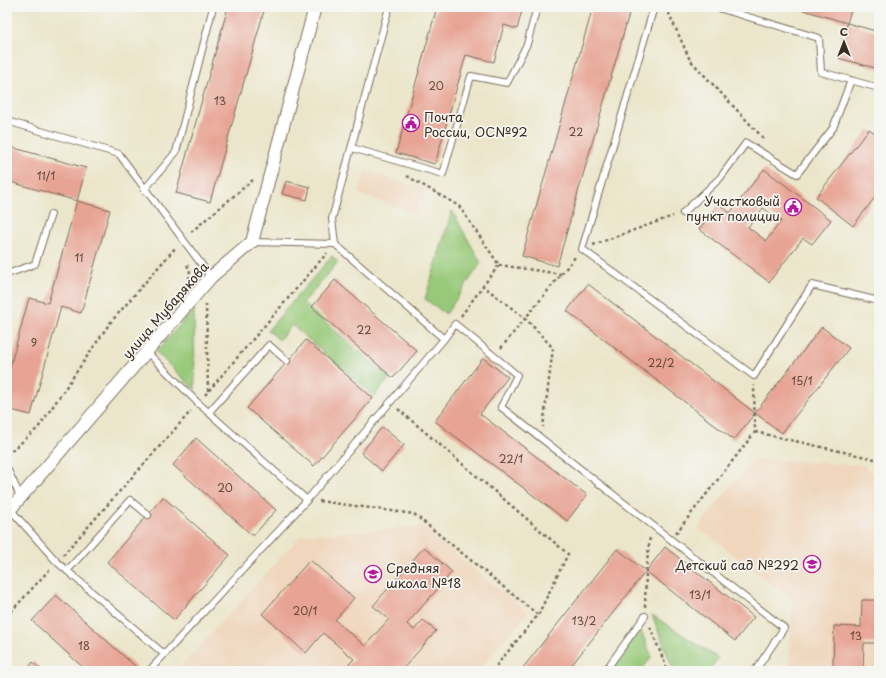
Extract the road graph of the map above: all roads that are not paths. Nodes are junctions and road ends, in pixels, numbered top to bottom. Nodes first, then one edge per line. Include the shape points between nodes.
1 (213, 7) edge
2 (315, 7) edge
3 (389, 7) edge
4 (537, 7) edge
5 (654, 7) edge
6 (715, 7) edge
7 (851, 80) junction
8 (879, 88) edge
9 (7, 121) edge
10 (352, 148) junction
11 (144, 190) junction
12 (683, 213) road end
13 (51, 214) dead end
14 (252, 242) junction
15 (335, 244) junction
16 (7, 274) edge
17 (211, 277) junction
18 (879, 302) edge
19 (444, 339) junction
20 (147, 352) junction
21 (288, 361) dead end
22 (209, 412) junction
23 (7, 468) edge
24 (20, 496) junction
25 (307, 500) junction
26 (9, 511) edge
27 (148, 515) dead end
28 (67, 571) junction
29 (645, 616) road end
30 (164, 654) junction
31 (149, 671) edge
32 (605, 671) edge
33 (755, 671) edge

1 - 11 lane via 176,152
2 - 14 street
3 - 10 lane
4 - 10 lane via 527,44 507,83 471,76 443,174
5 - 18 lane via 582,250 754,376 812,284
6 - 7 lane via 819,38 821,72
7 - 8 lane
7 - 12 lane via 833,128 797,174 746,143 720,178
9 - 11 lane via 119,154
10 - 15 lane via 332,219
11 - 17 lane
13 - 16 lane via 35,264
14 - 15 lane
14 - 17 street, улица Мубарякова
15 - 19 lane
17 - 20 street, улица Мубарякова
19 - 25 lane
19 - 33 lane via 455,324 517,375 501,407 784,628
20 - 22 lane
20 - 24 street, улица Мубарякова
21 - 22 lane via 269,344
22 - 25 lane
23 - 24 lane
24 - 26 street, улица Мубарякова
25 - 30 lane
26 - 28 lane
27 - 28 lane via 130,500
28 - 30 lane
29 - 32 lane
30 - 31 lane

